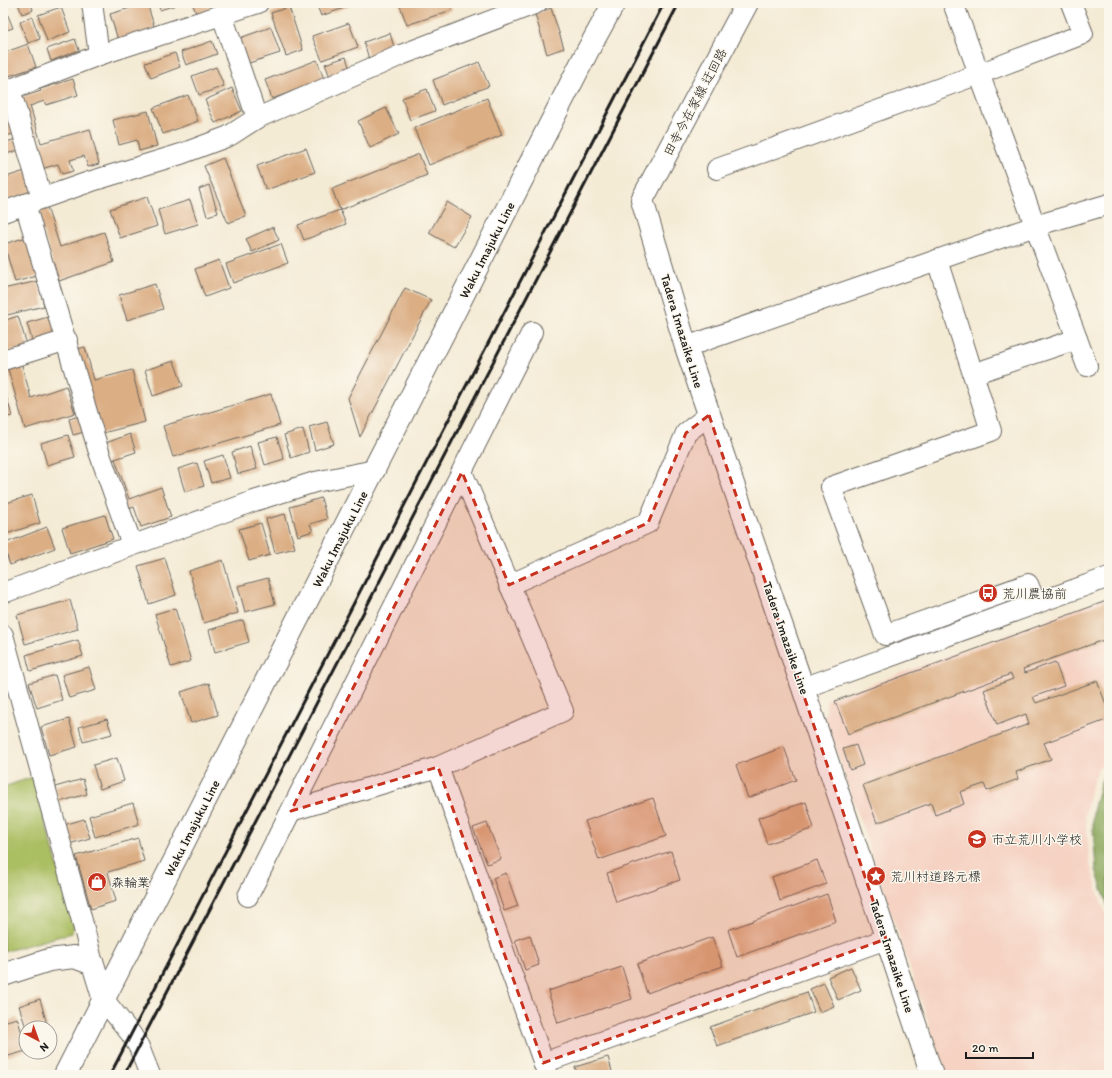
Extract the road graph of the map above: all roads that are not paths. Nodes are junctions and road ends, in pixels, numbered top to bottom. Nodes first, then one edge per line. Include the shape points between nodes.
1 (92, 3) edge
2 (258, 3) edge
3 (536, 3) edge
4 (614, 3) edge
5 (747, 3) edge
6 (953, 3) edge
7 (1071, 3) edge
8 (222, 15) junction
9 (99, 56) junction
10 (979, 74) junction
11 (6, 90) edge
12 (257, 118) junction
13 (716, 169) dead end
14 (642, 200) joint
15 (34, 201) junction
16 (1109, 204) edge
17 (3, 212) edge
18 (1035, 226) junction
19 (937, 260) junction
20 (532, 332) dead end
21 (1077, 338) junction
22 (67, 340) junction
23 (686, 347) junction
24 (3, 360) edge
25 (1087, 366) dead end
26 (973, 374) junction
27 (709, 415) junction
28 (375, 470) junction
29 (462, 472) junction
30 (132, 545) junction
31 (1109, 577) edge
32 (510, 585) junction
33 (3, 593) edge
34 (1036, 604) junction
35 (3, 635) edge
36 (803, 688) junction
37 (438, 767) junction
38 (291, 811) junction
39 (248, 896) dead end
40 (886, 939) junction
41 (92, 964) junction
42 (3, 975) edge
43 (104, 1000) junction
44 (546, 1069) edge
45 (66, 1075) edge
46 (150, 1075) edge
47 (932, 1075) edge

1 - 9 street
2 - 8 street
3 - 12 street via 401,55
4 - 28 main road, Waku Imajuku Line
5 - 14 main road, 田寺今在家線 迂回路
6 - 10 street
7 - 10 street via 1083,34
8 - 9 street
8 - 12 street
9 - 11 street
10 - 13 street
10 - 18 street
11 - 15 street
12 - 15 street via 229,136 181,154
14 - 23 main road, Tadera Imazaike Line
15 - 17 street
15 - 22 street
16 - 18 street
18 - 19 street
18 - 21 street
19 - 23 street
19 - 26 street
20 - 29 street
21 - 25 street
21 - 26 street
22 - 24 street
22 - 30 street via 98,449
23 - 27 main road, Tadera Imazaike Line
26 - 34 street via 991,431 831,487 886,635 1028,584
27 - 32 street via 686,433 648,523
27 - 36 main road, Tadera Imazaike Line
28 - 30 street via 315,482
28 - 43 main road, Waku Imajuku Line
29 - 32 street
29 - 38 street
30 - 33 street
31 - 34 street
32 - 37 street via 563,711
34 - 36 street
35 - 41 street
36 - 40 main road, Tadera Imazaike Line
37 - 38 street
37 - 44 street
38 - 39 street
40 - 44 street
40 - 47 main road, Tadera Imazaike Line
41 - 42 main road via 74,957 49,960
41 - 43 main road
43 - 45 main road, Waku Imajuku Line
43 - 46 street via 135,1041

